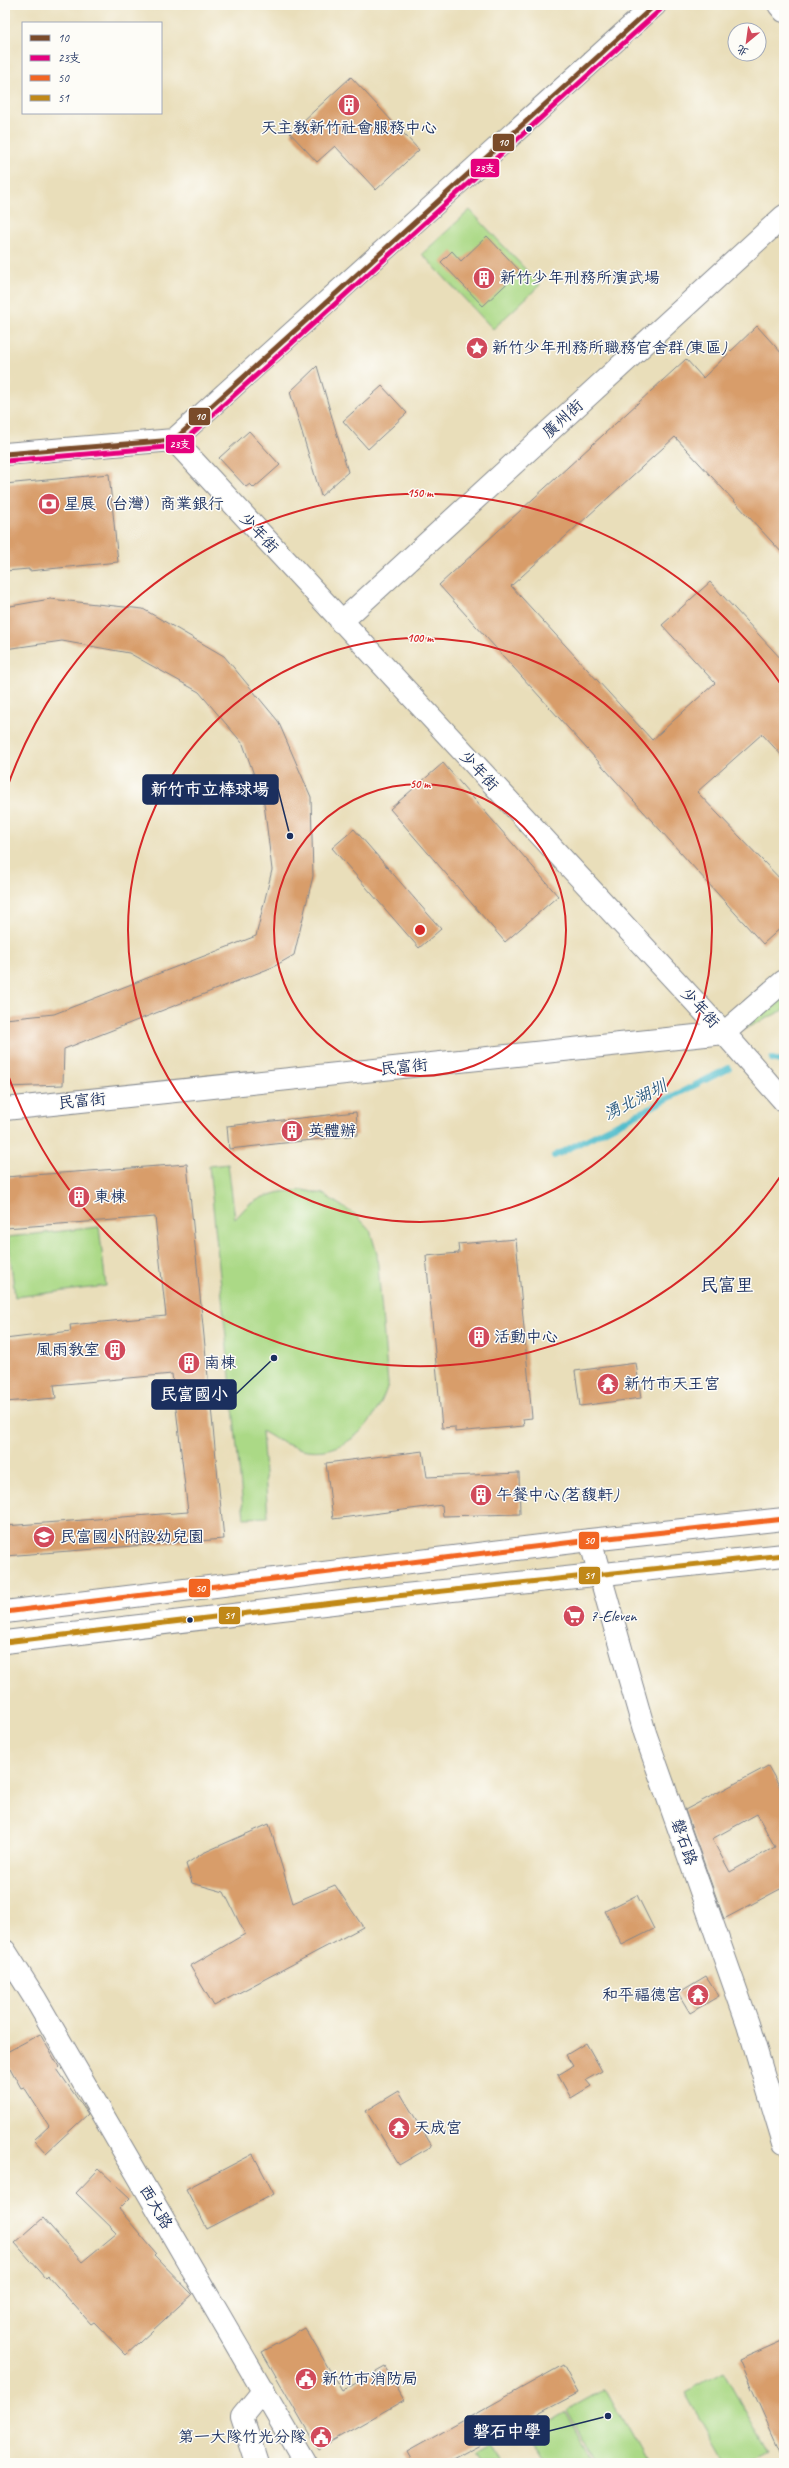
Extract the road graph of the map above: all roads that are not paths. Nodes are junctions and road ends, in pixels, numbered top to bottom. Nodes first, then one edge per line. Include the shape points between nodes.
1 (654, 5) edge
2 (779, 5) edge
3 (784, 11) edge
4 (784, 216) edge
5 (174, 440) junction
6 (5, 454) edge
7 (341, 622) junction
8 (784, 980) edge
9 (724, 1033) junction
10 (784, 1101) edge
11 (5, 1109) edge
12 (784, 1519) edge
13 (590, 1540) junction
14 (784, 1555) edge
15 (599, 1576) junction
16 (5, 1612) edge
17 (5, 1642) edge
18 (5, 1951) edge
19 (784, 2142) edge
20 (264, 2390) junction
21 (257, 2463) edge
22 (305, 2463) edge

1 - 5 street
2 - 3 street
4 - 7 street, 廣州街
5 - 6 street
5 - 7 street, 少年街
7 - 9 street, 少年街
8 - 9 street
9 - 10 street, 少年街
9 - 11 street, 民富街
12 - 13 street
13 - 15 street, 磐石路
13 - 16 street
14 - 15 street
15 - 17 street via 358,1600
15 - 19 street, 磐石路 via 645,1733 748,2024
18 - 20 street, 西大路
20 - 21 street via 242,2417
20 - 22 street, 西大路

